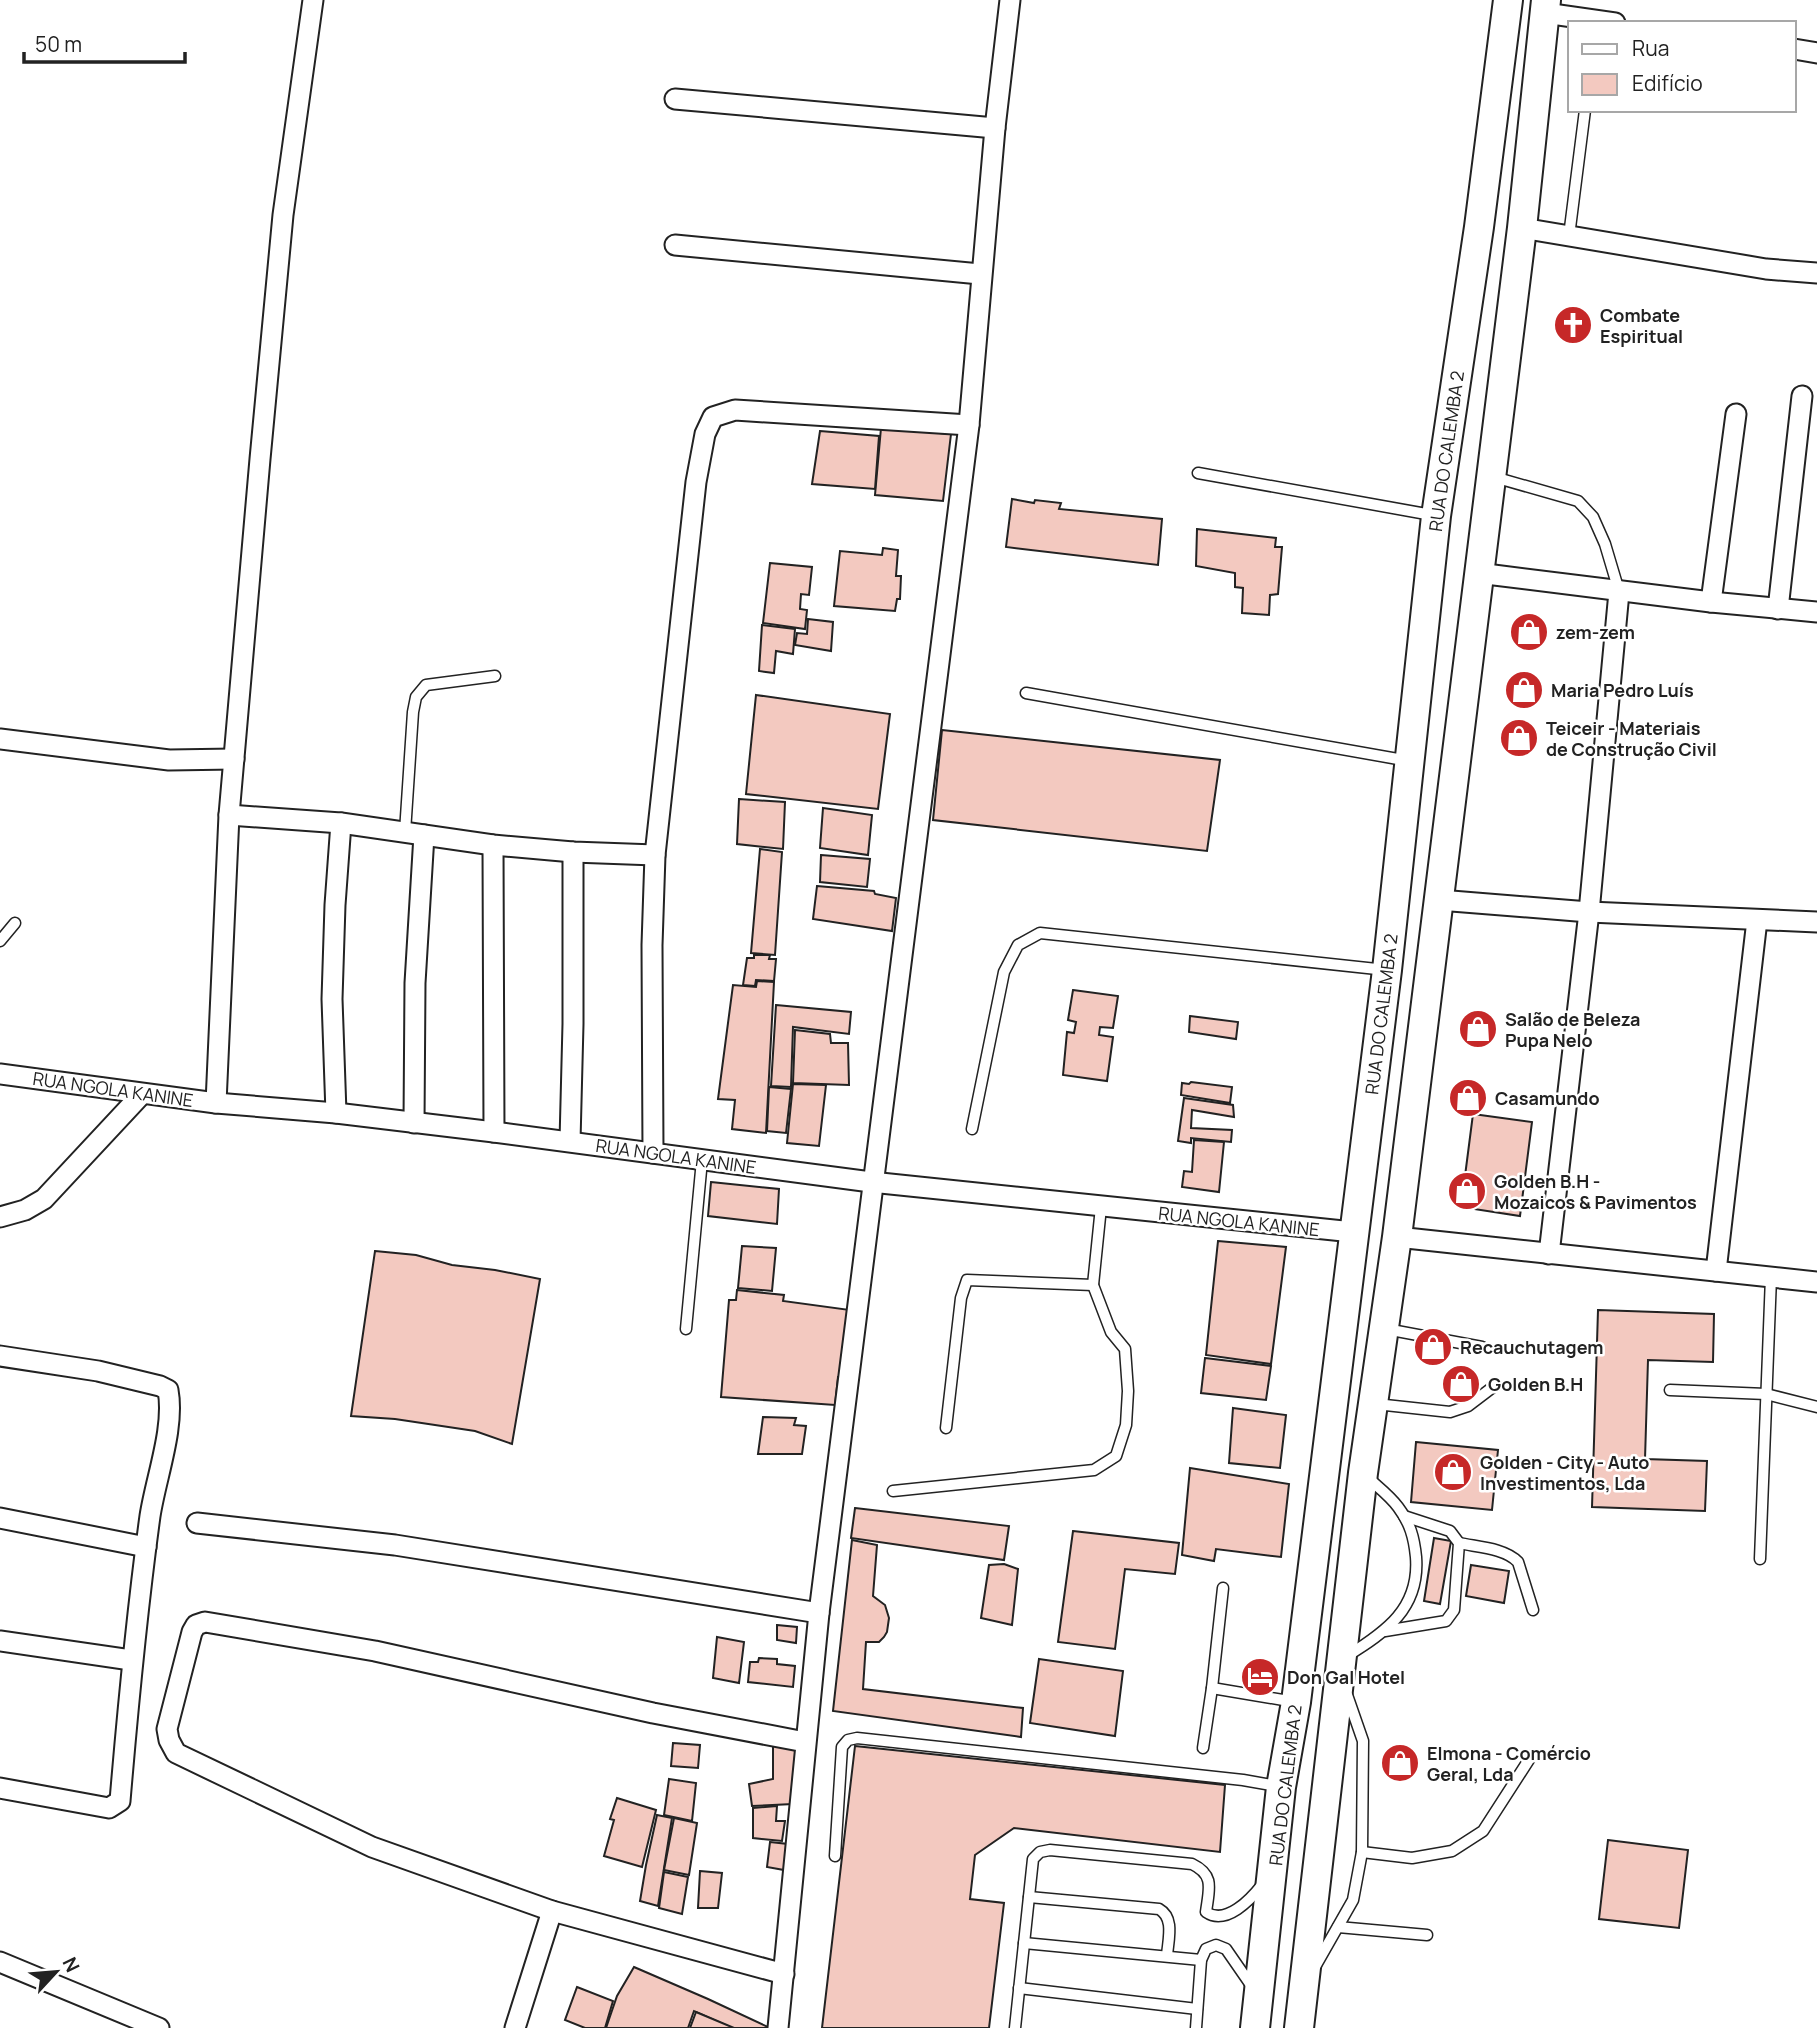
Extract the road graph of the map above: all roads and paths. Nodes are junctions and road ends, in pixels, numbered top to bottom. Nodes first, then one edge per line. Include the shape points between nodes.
1 (313, 0) edge
2 (1010, 0) edge
3 (1508, 0) edge
4 (1546, 6) edge
5 (1599, 21) edge
6 (1796, 49) edge
7 (1817, 53) edge
8 (675, 99) dead end
9 (1585, 112) edge
10 (995, 128) junction
11 (1522, 228) junction
12 (1569, 236) junction
13 (675, 245) dead end
14 (1817, 273) edge
15 (980, 274) junction
16 (1802, 396) dead end
17 (1736, 414) dead end
18 (969, 425) junction
19 (1198, 473) dead end
20 (1490, 476) junction
21 (1436, 516) junction
22 (1478, 573) junction
23 (1619, 592) junction
24 (1711, 602) junction
25 (1778, 610) junction
26 (1817, 612) edge
27 (495, 676) dead end
28 (1026, 692) dead end
29 (0, 739) edge
30 (234, 760) junction
31 (1409, 761) junction
32 (229, 815) junction
33 (341, 823) junction
34 (414, 833) junction
35 (493, 845) junction
36 (573, 852) junction
37 (655, 855) junction
38 (1439, 900) junction
39 (1589, 912) junction
40 (1757, 920) junction
41 (1817, 922) edge
42 (15, 923) dead end
43 (0, 941) edge
44 (1387, 970) junction
45 (0, 1074) edge
46 (141, 1094) junction
47 (216, 1103) junction
48 (336, 1113) junction
49 (414, 1123) junction
50 (972, 1129) dead end
51 (494, 1132) junction
52 (570, 1142) junction
53 (653, 1153) junction
54 (702, 1160) junction
55 (871, 1182) junction
56 (1101, 1207) junction
57 (0, 1217) edge
58 (1353, 1232) junction
59 (1397, 1237) junction
60 (1549, 1254) junction
61 (1716, 1271) junction
62 (1771, 1277) junction
63 (1817, 1282) edge
64 (1093, 1285) junction
65 (1384, 1328) junction
66 (687, 1329) dead end
67 (1482, 1348) dead end
68 (0, 1356) edge
69 (1493, 1387) dead end
70 (1670, 1390) dead end
71 (1766, 1394) junction
72 (1373, 1404) junction
73 (1817, 1407) edge
74 (946, 1428) dead end
75 (1363, 1473) junction
76 (893, 1491) dead end
77 (1404, 1516) junction
78 (0, 1518) edge
79 (197, 1523) dead end
80 (1458, 1543) junction
81 (146, 1547) junction
82 (1760, 1559) dead end
83 (1223, 1588) dead end
84 (1533, 1610) dead end
85 (818, 1613) junction
86 (1383, 1632) junction
87 (0, 1641) edge
88 (131, 1660) junction
89 (1340, 1667) junction
90 (1212, 1688) junction
91 (1296, 1702) junction
92 (805, 1742) junction
93 (1203, 1748) dead end
94 (1532, 1755) dead end
95 (1281, 1787) junction
96 (0, 1788) edge
97 (1362, 1852) junction
98 (835, 1856) dead end
99 (1274, 1871) junction
100 (1029, 1897) junction
101 (552, 1911) junction
102 (1338, 1927) junction
103 (1427, 1935) dead end
104 (1024, 1943) junction
105 (1167, 1956) junction
106 (1201, 1960) junction
107 (0, 1962) edge
108 (784, 1974) junction
109 (1305, 1983) junction
110 (1019, 1988) junction
111 (1259, 1996) junction
112 (1197, 2008) junction
113 (159, 2028) edge
114 (515, 2028) edge
115 (778, 2028) edge
116 (1015, 2028) edge
117 (1196, 2028) edge
118 (1255, 2028) edge
119 (1299, 2028) edge

1 - 30 street via 283,215
2 - 10 street
3 - 21 main road, RUA DO CALEMBA 2
4 - 5 street
4 - 11 main road
6 - 7 street
8 - 10 street
9 - 12 lane
10 - 15 street
11 - 12 street
11 - 20 main road
12 - 14 street via 1766,269
13 - 15 street
15 - 18 street
16 - 25 street
17 - 24 street
18 - 37 street via 735,410 713,417 696,482
18 - 55 street
19 - 21 lane
20 - 22 main road
20 - 23 lane via 1578,501 1593,517
21 - 31 main road, RUA DO CALEMBA 2
22 - 23 street
22 - 38 main road
23 - 24 street
23 - 39 street
24 - 25 street
25 - 26 street
27 - 34 lane via 426,685 416,697
28 - 31 lane
29 - 30 street via 169,760
30 - 32 street
31 - 44 main road, RUA DO CALEMBA 2
32 - 33 street
32 - 47 street
33 - 34 street
33 - 48 street via 332,999
34 - 35 street
34 - 49 street
35 - 36 street
35 - 51 street
36 - 37 street
36 - 52 street
37 - 53 street
38 - 39 street
38 - 59 main road
39 - 40 street
39 - 60 street
40 - 41 street
40 - 61 street
42 - 43 lane
44 - 50 lane via 1040,933 1018,946 1004,972
44 - 58 main road, RUA DO CALEMBA 2
45 - 46 street, RUA NGOLA KANINE
46 - 47 street, RUA NGOLA KANINE
46 - 57 street via 44,1199
47 - 48 street, RUA NGOLA KANINE
48 - 49 street, RUA NGOLA KANINE
49 - 51 street, RUA NGOLA KANINE
51 - 52 street, RUA NGOLA KANINE
52 - 53 street, RUA NGOLA KANINE
53 - 54 street, RUA NGOLA KANINE
54 - 55 street, RUA NGOLA KANINE
54 - 66 lane
55 - 56 street, RUA NGOLA KANINE
55 - 85 street
56 - 58 street, RUA NGOLA KANINE
56 - 64 lane
58 - 91 main road, RUA DO CALEMBA 2
59 - 60 street
59 - 65 main road
60 - 61 street
61 - 62 street
62 - 63 street
62 - 71 lane
64 - 74 lane via 967,1280
64 - 76 lane via 1111,1332 1125,1349 1126,1425 1116,1456 1094,1469
65 - 67 lane
65 - 72 main road
68 - 81 street via 98,1371 168,1390 171,1408
69 - 72 lane via 1468,1406 1450,1412
70 - 71 lane
71 - 73 lane
71 - 82 lane
72 - 75 main road
75 - 77 lane
75 - 89 main road
77 - 80 lane via 1450,1531
77 - 86 lane via 1414,1535 1416,1580 1411,1599
78 - 81 street
79 - 85 street via 395,1545
80 - 84 lane via 1514,1558
80 - 86 lane via 1451,1617
81 - 88 street
83 - 90 lane
85 - 92 street
86 - 89 lane
87 - 88 street
88 - 96 street via 120,1801 109,1808
89 - 97 lane via 1363,1741
89 - 109 main road
90 - 91 lane
90 - 93 lane
91 - 95 main road, RUA DO CALEMBA 2
92 - 101 street via 375,1651 205,1622 196,1625 167,1728 176,1754 372,1847
92 - 108 street
94 - 97 lane via 1483,1831 1452,1851 1412,1858
95 - 98 lane via 857,1738 842,1747
95 - 99 main road, RUA DO CALEMBA 2
97 - 102 lane via 1353,1900
99 - 100 lane via 1240,1908 1219,1916 1206,1912 1209,1879 1192,1864 1050,1850 1033,1859
99 - 111 main road, RUA DO CALEMBA 2
100 - 104 lane
100 - 105 lane via 1159,1909 1169,1920
101 - 108 street
101 - 114 street
102 - 103 lane
102 - 109 lane
104 - 105 lane
104 - 110 lane
105 - 106 lane
106 - 111 lane via 1211,1946 1226,1949
106 - 112 lane
107 - 113 street
108 - 115 street
109 - 119 main road
110 - 112 lane
110 - 116 lane
111 - 118 main road, RUA DO CALEMBA 2
112 - 117 lane

